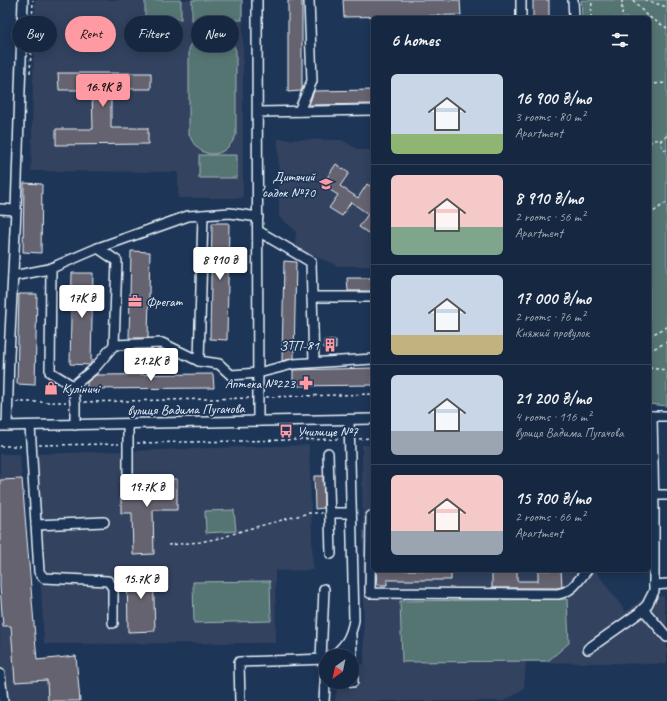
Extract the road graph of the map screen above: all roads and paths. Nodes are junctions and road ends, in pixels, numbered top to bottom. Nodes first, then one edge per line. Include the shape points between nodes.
1 (23, 0) edge
2 (257, 0) edge
3 (309, 0) edge
4 (521, 0) edge
5 (573, 0) edge
6 (592, 0) edge
7 (622, 0) edge
8 (633, 0) edge
9 (645, 0) edge
10 (667, 7) edge
11 (521, 16) edge
12 (574, 16) edge
13 (590, 16) edge
14 (622, 16) edge
15 (648, 16) edge
16 (651, 18) edge
17 (667, 28) edge
18 (667, 83) edge
19 (651, 84) edge
20 (371, 110) edge
21 (300, 111) junction
22 (258, 112) junction
23 (667, 136) edge
24 (661, 140) junction
25 (651, 142) edge
26 (667, 150) edge
27 (667, 202) edge
28 (0, 209) edge
29 (16, 210) junction
30 (651, 214) edge
31 (203, 215) junction
32 (258, 217) junction
33 (258, 230) junction
34 (98, 248) junction
35 (51, 268) junction
36 (13, 276) junction
37 (312, 297) junction
38 (371, 297) edge
39 (667, 327) edge
40 (651, 335) edge
41 (667, 342) edge
42 (114, 345) junction
43 (651, 350) edge
44 (4, 356) edge
45 (371, 359) edge
46 (199, 360) junction
47 (314, 362) junction
48 (651, 368) edge
49 (667, 370) edge
50 (258, 373) junction
51 (73, 386) junction
52 (371, 394) edge
53 (259, 398) junction
54 (8, 402) junction
55 (75, 402) junction
56 (651, 416) edge
57 (667, 416) edge
58 (371, 419) edge
59 (349, 420) junction
60 (258, 421) junction
61 (128, 424) junction
62 (75, 425) junction
63 (3, 426) edge
64 (30, 426) junction
65 (371, 438) edge
66 (350, 439) junction
67 (651, 442) edge
68 (128, 444) junction
69 (0, 446) edge
70 (32, 446) junction
71 (328, 453) dead end
72 (128, 473) dead end
73 (653, 495) junction
74 (667, 495) edge
75 (330, 513) junction
76 (351, 514) junction
77 (371, 516) edge
78 (104, 522) dead end
79 (36, 525) junction
80 (168, 545) dead end
81 (331, 554) dead end
82 (585, 572) edge
83 (667, 584) edge
84 (654, 585) junction
85 (324, 589) dead end
86 (643, 609) junction
87 (113, 623) dead end
88 (351, 635) junction
89 (667, 637) edge
90 (324, 649) edge
91 (340, 649) edge
92 (352, 649) edge
93 (588, 650) dead end
94 (319, 661) edge
95 (0, 674) edge
96 (324, 689) edge
97 (3, 701) edge
98 (240, 701) edge
99 (324, 701) edge

1 - 29 street
2 - 22 street
3 - 21 street via 312,81
4 - 11 street
5 - 12 street
6 - 13 path
7 - 14 path
8 - 15 path
9 - 10 path
16 - 17 path
18 - 19 path
20 - 21 street
21 - 22 street
22 - 32 street
23 - 24 path
24 - 25 path
24 - 26 path via 661,147
27 - 30 path
28 - 29 street
29 - 36 street
31 - 32 street via 230,213
31 - 34 street via 188,216
31 - 46 street
32 - 33 street
33 - 37 street via 311,262
33 - 50 street
34 - 35 street
34 - 42 street via 117,261
35 - 36 street
35 - 51 street via 50,372
36 - 44 street
37 - 38 street
37 - 47 street
39 - 40 path
41 - 43 path
42 - 46 street via 162,344
42 - 51 street via 94,369
44 - 54 street
45 - 47 street
46 - 50 street via 219,364 231,375
47 - 50 street via 293,364
48 - 49 path
50 - 53 street
51 - 55 street
52 - 53 path
53 - 55 path
53 - 60 street
54 - 55 path
54 - 63 street
55 - 62 street
56 - 57 street
58 - 59 street, вулиця Вадима Пугачова
59 - 60 street, вулиця Вадима Пугачова
59 - 66 street
60 - 61 street, вулиця Вадима Пугачова
61 - 62 street, вулиця Вадима Пугачова
61 - 68 street
62 - 64 street, вулиця Вадима Пугачова
63 - 64 street, вулиця Вадима Пугачова
64 - 70 street
65 - 66 path
66 - 68 path
66 - 76 street
67 - 73 street
68 - 70 path
68 - 72 street
69 - 70 path
70 - 79 street
71 - 75 street
73 - 74 street
73 - 84 street
75 - 76 street
75 - 80 path via 309,513 224,537
75 - 81 street
76 - 88 street via 354,620
77 - 82 street via 370,593 558,594 572,589
78 - 79 street
79 - 87 street via 39,572 44,578 108,581 113,588
83 - 84 street
84 - 86 street via 654,591
85 - 90 street
86 - 89 street
86 - 93 street
88 - 91 street
88 - 92 street
94 - 98 street via 239,662
95 - 97 street
96 - 99 street

